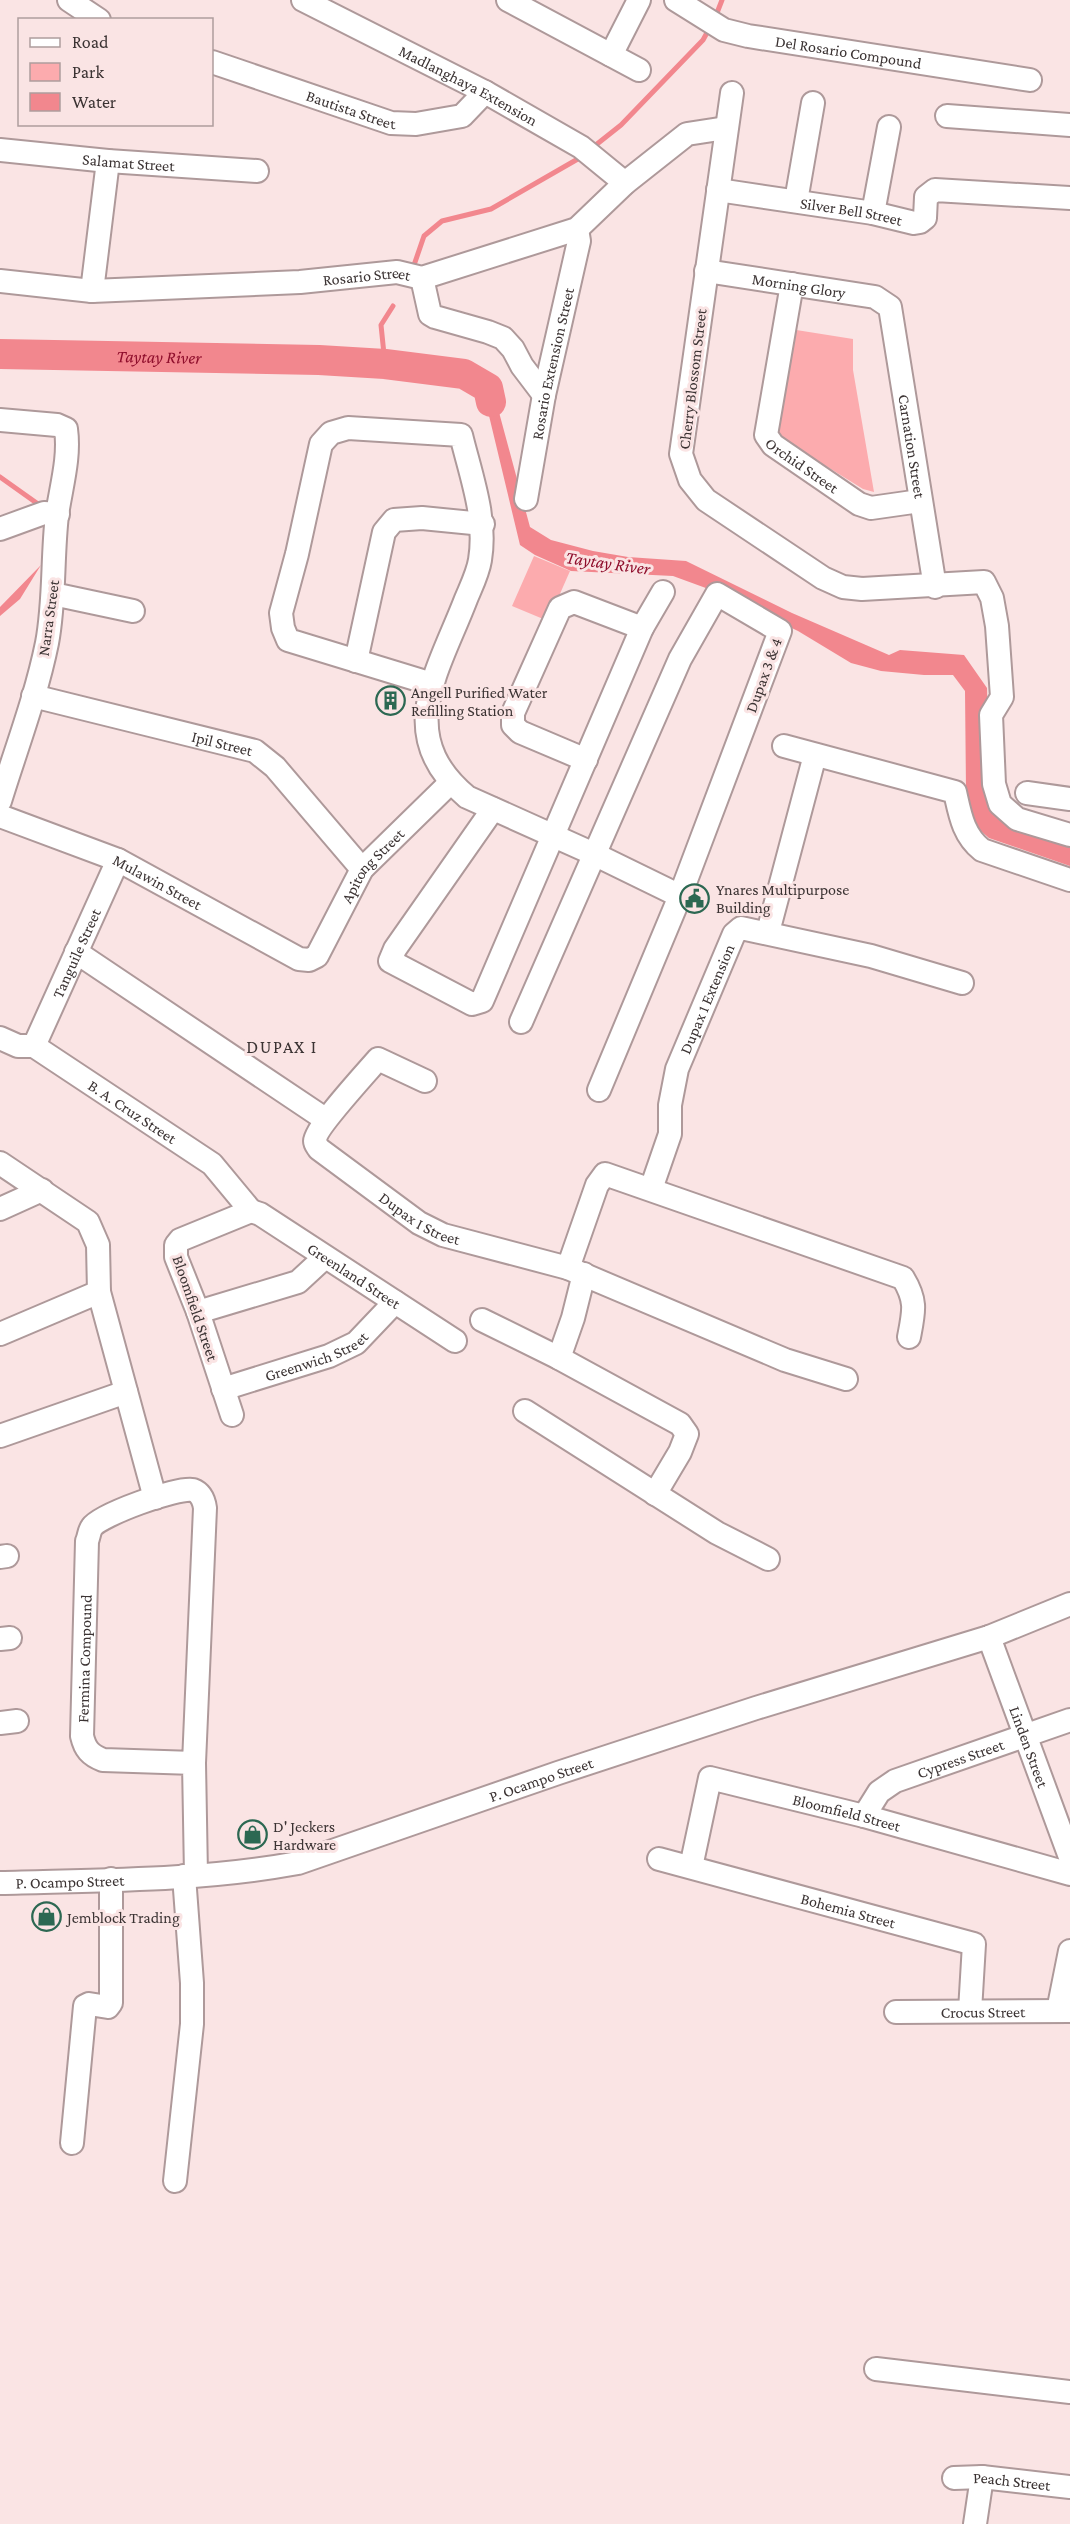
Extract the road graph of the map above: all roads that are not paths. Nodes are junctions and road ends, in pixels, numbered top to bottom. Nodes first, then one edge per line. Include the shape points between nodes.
1 (69, 0) edge
2 (303, 0) edge
3 (508, 0) edge
4 (639, 0) edge
5 (676, 0) edge
6 (96, 18) edge
7 (611, 55) junction
8 (213, 62) edge
9 (639, 70) dead end
10 (1030, 80) dead end
11 (485, 92) junction
12 (732, 93) dead end
13 (813, 103) dead end
14 (947, 117) dead end
15 (1070, 125) edge
16 (889, 127) dead end
17 (726, 128) junction
18 (0, 150) edge
19 (108, 161) junction
20 (257, 171) dead end
21 (626, 183) junction
22 (718, 190) junction
23 (1070, 198) edge
24 (796, 201) junction
25 (873, 213) junction
26 (576, 229) junction
27 (706, 271) junction
28 (422, 278) junction
29 (0, 281) edge
30 (792, 284) junction
31 (92, 291) junction
32 (890, 307) joint
33 (544, 395) junction
34 (0, 420) edge
35 (526, 499) dead end
36 (920, 501) junction
37 (44, 515) junction
38 (483, 524) junction
39 (0, 529) edge
40 (935, 586) junction
41 (663, 592) dead end
42 (53, 594) junction
43 (133, 611) dead end
44 (642, 628) junction
45 (356, 661) junction
46 (432, 684) junction
47 (33, 696) junction
48 (784, 746) dead end
49 (815, 755) junction
50 (586, 759) junction
51 (450, 783) junction
52 (1027, 794) dead end
53 (1070, 799) edge
54 (0, 801) edge
55 (493, 809) junction
56 (0, 816) edge
57 (1070, 835) edge
58 (554, 837) junction
59 (594, 854) junction
60 (118, 860) junction
61 (362, 869) junction
62 (1070, 880) edge
63 (680, 896) junction
64 (768, 932) junction
65 (76, 952) junction
66 (309, 960) joint
67 (962, 983) dead end
68 (521, 1022) dead end
69 (0, 1038) edge
70 (34, 1046) junction
71 (425, 1081) dead end
72 (599, 1090) dead end
73 (325, 1119) junction
74 (0, 1163) edge
75 (651, 1189) junction
76 (42, 1190) junction
77 (0, 1209) edge
78 (251, 1211) junction
79 (325, 1257) junction
80 (576, 1271) junction
81 (99, 1292) junction
82 (395, 1302) junction
83 (198, 1312) junction
84 (482, 1320) dead end
85 (0, 1334) edge
86 (909, 1337) dead end
87 (455, 1341) dead end
88 (559, 1358) junction
89 (846, 1379) dead end
90 (223, 1389) junction
91 (126, 1392) junction
92 (525, 1411) dead end
93 (232, 1415) dead end
94 (0, 1436) edge
95 (655, 1494) junction
96 (155, 1498) junction
97 (768, 1559) dead end
98 (1070, 1604) edge
99 (989, 1637) junction
100 (1070, 1720) edge
101 (1026, 1737) junction
102 (194, 1763) junction
103 (864, 1816) junction
104 (1070, 1857) edge
105 (659, 1859) dead end
106 (691, 1867) junction
107 (1070, 1874) edge
108 (190, 1876) junction
109 (111, 1879) junction
110 (0, 1883) edge
111 (1070, 1951) edge
112 (970, 2011) junction
113 (1064, 2011) edge
114 (896, 2012) dead end
115 (72, 2143) dead end
116 (175, 2181) dead end
117 (876, 2369) dead end
118 (1070, 2392) edge
119 (982, 2477) junction
120 (954, 2478) dead end
121 (1070, 2487) edge
122 (975, 2524) edge

1 - 6 street
2 - 11 street, Madlanghaya Extension
3 - 7 street
4 - 7 street
5 - 10 street, Del Rosario Compound via 724,30 748,36
7 - 9 street
8 - 11 street, Bautista Street via 391,123 416,124 462,116
11 - 21 street, Madlanghaya Extension via 588,151
12 - 17 street, Cherry Blossom Street
13 - 24 street
14 - 15 street
16 - 25 street
17 - 21 street, Rosario Street via 687,134
17 - 22 street, Cherry Blossom Street
18 - 19 street, Salamat Street
19 - 20 street, Salamat Street
19 - 31 street
21 - 26 street, Rosario Street
22 - 24 street, Silver Bell Street
22 - 27 street, Cherry Blossom Street
23 - 25 street, Silver Bell Street via 935,190 926,197 925,218 920,222
24 - 25 street, Silver Bell Street
26 - 28 street, Rosario Street
26 - 33 street, Rosario Extension Street via 579,241
27 - 30 street, Morning Glory
27 - 40 street, Cherry Blossom Street via 681,454 690,480 706,500 823,578 843,587
28 - 31 street, Rosario Street via 397,272 300,282
28 - 33 street via 430,314 503,338
29 - 31 street, Rosario Street
30 - 32 street, Morning Glory via 875,297
30 - 36 street, Orchid Street via 766,435 773,445 859,504 871,508
32 - 36 street, Carnation Street
33 - 35 street, Rosario Extension Street
34 - 37 street, Narra Street via 66,429 63,487
36 - 40 street, Carnation Street
37 - 39 street
37 - 42 street, Narra Street
38 - 45 street via 422,518 394,520 384,532
38 - 45 street via 461,435 348,428 331,433 321,444 281,613 288,640
38 - 46 street via 480,562
40 - 57 street, Cherry Blossom Street via 984,582 992,598 1002,697 991,716 994,784 1000,804 1017,819
41 - 44 street
42 - 43 street
42 - 47 street, Narra Street via 47,642
44 - 50 street
44 - 50 street via 574,602 560,608 513,713 513,725 520,732
45 - 46 street
46 - 51 street via 425,721 428,744
47 - 54 street, Narra Street
47 - 61 street, Ipil Street via 255,751 275,766
48 - 49 street
49 - 62 street via 955,792 971,842 982,850
49 - 64 street
50 - 58 street
51 - 55 street via 467,797
51 - 61 street, Apitong Street
52 - 53 street
55 - 58 street
55 - 58 street via 390,961 472,1004 482,1001
56 - 60 street, Mulawin Street
58 - 59 street
59 - 63 street
59 - 63 street, Dupax 3 & 4 via 680,659 717,594 780,631
59 - 68 street, Dupax 3 & 4
60 - 65 street, Tanguile Street
60 - 66 street, Mulawin Street via 298,959
61 - 66 street, Apitong Street via 316,956
63 - 72 street, Dupax 3 & 4
64 - 67 street, Dupax 1 Extension
64 - 75 street, Dupax 1 Extension via 741,928 734,934 677,1069 670,1105 670,1134
65 - 70 street, Tanguile Street
65 - 73 street
69 - 70 street, B. A. Cruz Street via 18,1046
70 - 78 street, B. A. Cruz Street via 212,1164
71 - 73 street via 378,1059
73 - 80 street, Dupax I Street via 314,1138 319,1149 419,1223 443,1235
74 - 76 street
75 - 80 street via 605,1174 597,1185
75 - 86 street via 903,1278 913,1294
76 - 77 street
76 - 81 street via 88,1222 98,1245
78 - 79 street, Greenland Street
78 - 83 street, Bloomfield Street via 176,1245 176,1257
79 - 82 street, Greenland Street
79 - 83 street via 298,1282
80 - 88 street via 573,1318
80 - 89 street, Dupax I Street via 785,1360
81 - 85 street
81 - 91 street
82 - 87 street, Greenland Street
82 - 90 street, Greenwich Street via 356,1343 328,1356
83 - 90 street, Bloomfield Street
84 - 88 street
88 - 95 street via 680,1424 687,1434
90 - 93 street, Bloomfield Street
91 - 94 street
91 - 96 street
92 - 95 street
95 - 97 street
96 - 102 street, Fermina Compound via 194,1490 204,1500
96 - 102 street, Fermina Compound via 100,1519 91,1528 87,1541 82,1736 85,1748 93,1757 103,1760
98 - 99 street, P. Ocampo Street
99 - 101 street, Linden Street
99 - 108 street, P. Ocampo Street via 756,1708 298,1863
100 - 101 street, Cypress Street
101 - 103 street, Cypress Street via 895,1781 879,1792
101 - 104 street, Linden Street
102 - 108 street
103 - 106 street, Bloomfield Street via 710,1779
103 - 107 street, Bloomfield Street
105 - 106 street, Bohemia Street
106 - 112 street, Bohemia Street via 974,1944
108 - 109 street, P. Ocampo Street
108 - 116 street via 192,2024
109 - 110 street, P. Ocampo Street
109 - 115 street via 111,2003 108,2007 85,2006
111 - 113 street
112 - 113 street, Crocus Street
112 - 114 street, Crocus Street
117 - 118 street
119 - 120 street, Peach Street
119 - 121 street, Peach Street
119 - 122 street

